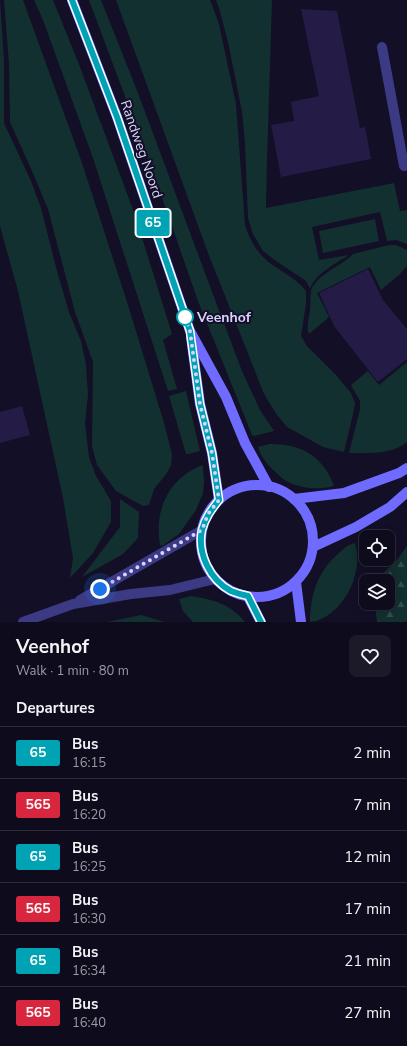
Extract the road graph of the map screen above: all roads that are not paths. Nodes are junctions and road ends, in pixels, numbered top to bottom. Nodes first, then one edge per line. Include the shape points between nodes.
1 (72, 0) edge
2 (382, 47) dead end
3 (407, 165) edge
4 (190, 331) junction
5 (407, 468) edge
6 (269, 487) junction
7 (407, 492) edge
8 (294, 499) junction
9 (219, 500) junction
10 (202, 530) junction
11 (313, 547) junction
12 (215, 579) junction
13 (296, 582) junction
14 (248, 596) junction
15 (73, 604) junction
16 (23, 622) edge
17 (261, 622) edge
18 (302, 622) edge

1 - 4 main road, Randweg Noord via 117,117
2 - 3 street via 404,166
4 - 6 main road, Randweg Noord via 226,397 245,443
4 - 9 main road, Randweg Noord via 200,404 212,453
5 - 8 main road via 344,493
6 - 8 main road
6 - 9 main road via 242,487
7 - 11 main road via 390,507
8 - 11 main road via 306,513 312,530
9 - 10 main road via 208,514
10 - 12 main road via 203,556
10 - 15 street
11 - 13 main road via 307,567
12 - 14 main road via 230,590
12 - 15 street via 170,590
13 - 14 main road via 282,592 265,597
13 - 18 main road
14 - 17 main road
15 - 16 street

